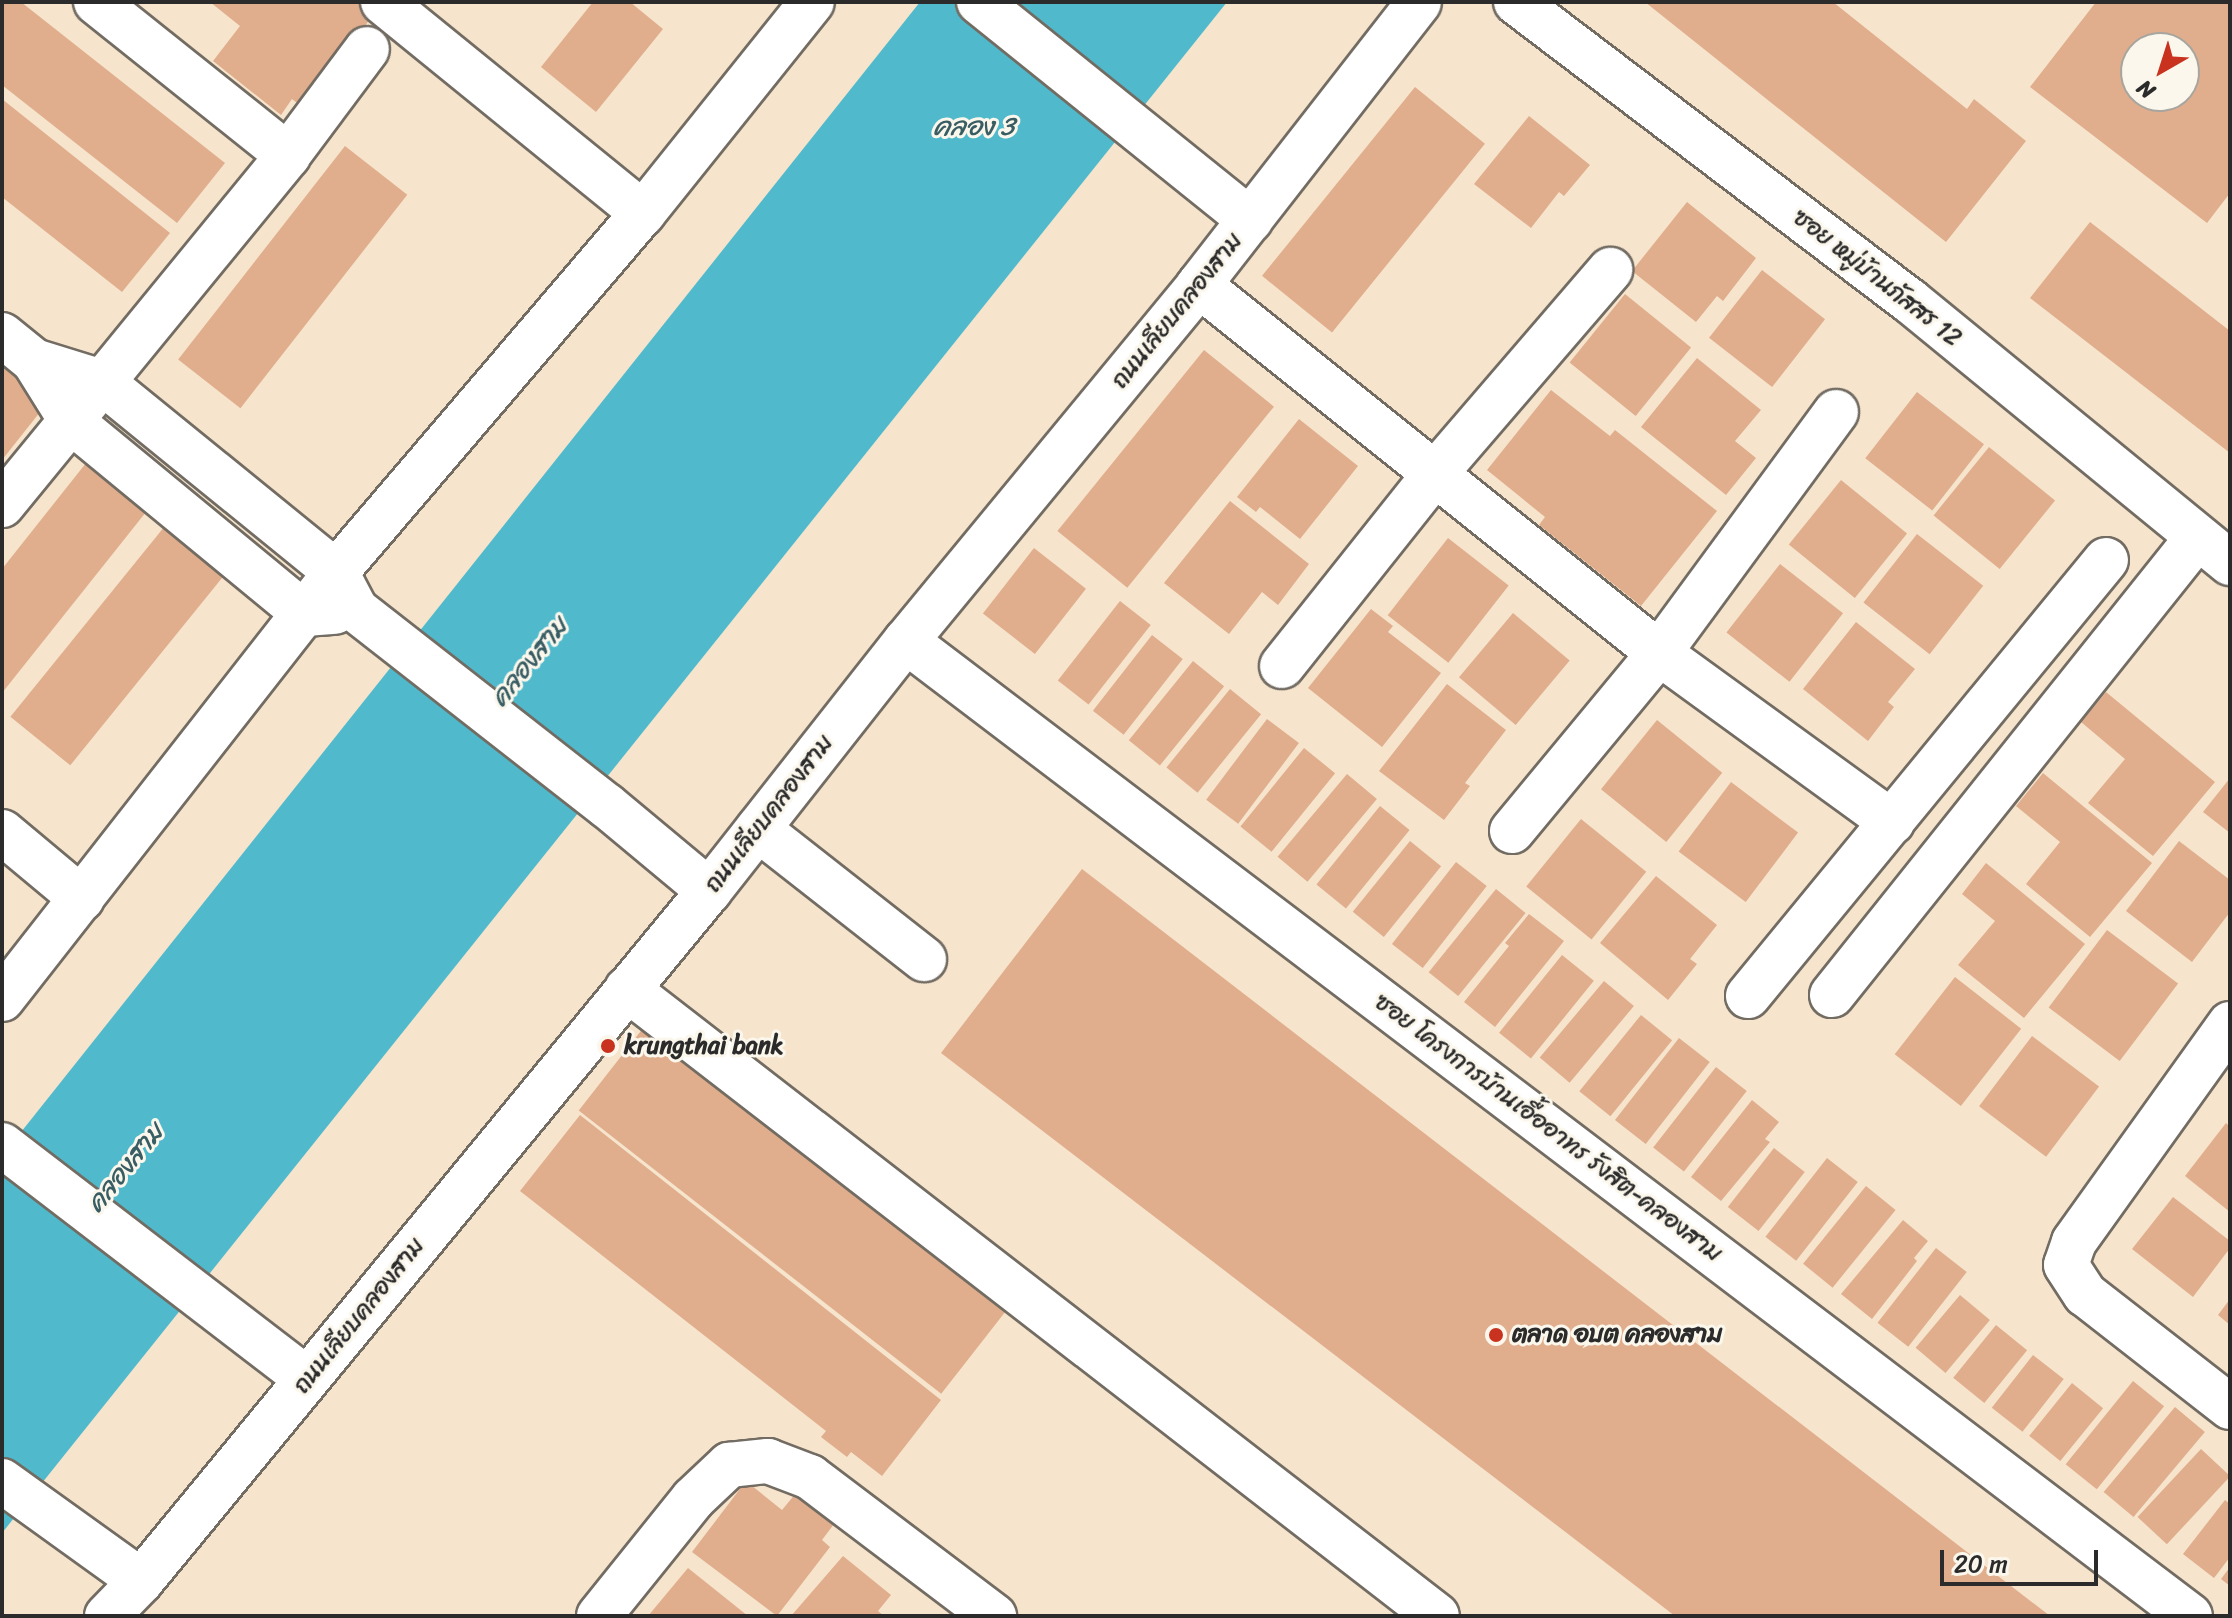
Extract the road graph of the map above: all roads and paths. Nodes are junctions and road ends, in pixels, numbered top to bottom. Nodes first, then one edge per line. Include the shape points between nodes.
1 (96, 2) edge
2 (383, 2) edge
3 (812, 2) edge
4 (979, 2) edge
5 (1419, 2) edge
6 (1516, 2) edge
7 (367, 49) dead end
8 (288, 155) junction
9 (643, 213) junction
10 (1250, 220) junction
11 (1610, 270) dead end
12 (1199, 285) junction
13 (18, 348) edge
14 (102, 382) junction
15 (1836, 412) dead end
16 (72, 422) junction
17 (1433, 476) junction
18 (2, 505) edge
19 (2213, 551) edge
20 (2106, 560) dead end
21 (336, 572) junction
22 (305, 614) junction
23 (364, 617) junction
24 (906, 641) junction
25 (1659, 653) junction
26 (1282, 666) dead end
27 (1892, 822) junction
28 (758, 829) junction
29 (1512, 831) dead end
30 (2, 832) edge
31 (709, 891) junction
32 (82, 899) junction
33 (924, 959) dead end
34 (627, 989) junction
35 (1832, 995) dead end
36 (1748, 996) dead end
37 (2, 999) edge
38 (2224, 1043) edge
39 (2, 1145) edge
40 (307, 1379) junction
41 (2230, 1407) edge
42 (2, 1481) edge
43 (141, 1581) junction
44 (107, 1616) edge
45 (599, 1616) edge
46 (994, 1616) edge
47 (1437, 1616) edge
48 (2190, 1616) edge

1 - 8 street
2 - 9 street
3 - 9 street
4 - 10 street
5 - 10 street, ถนนเลียบคลองสาม
6 - 19 street, ซอย หมู่บ้านภัสสร 12 via 1910,301
7 - 8 street
8 - 14 street
9 - 21 street
10 - 12 street, ถนนเลียบคลองสาม
11 - 17 street
12 - 17 street
12 - 24 street, ถนนเลียบคลองสาม
13 - 14 street
13 - 16 street
14 - 16 street
14 - 21 street
15 - 25 street
16 - 18 street
16 - 22 street
17 - 25 street
17 - 26 street
19 - 35 street
20 - 27 street
21 - 22 street
21 - 23 street
22 - 23 street
22 - 32 street
23 - 31 street
24 - 28 street, ถนนเลียบคลองสาม
24 - 48 street, ซอย โครงการบ้านเอื้ออาทร รังสิต-คลองสาม
25 - 27 street
25 - 29 street
27 - 36 street
28 - 31 street, ถนนเลียบคลองสาม
28 - 33 street
30 - 32 street
31 - 34 street, ถนนเลียบคลองสาม
32 - 37 street
34 - 40 street, ถนนเลียบคลองสาม
34 - 47 street
38 - 41 street via 2074,1242 2066,1265 2085,1294
39 - 40 street
40 - 43 street, ถนนเลียบคลองสาม
42 - 43 street
43 - 44 street, ถนนเลียบคลองสาม
45 - 46 street via 693,1499 729,1465 768,1461 810,1477

